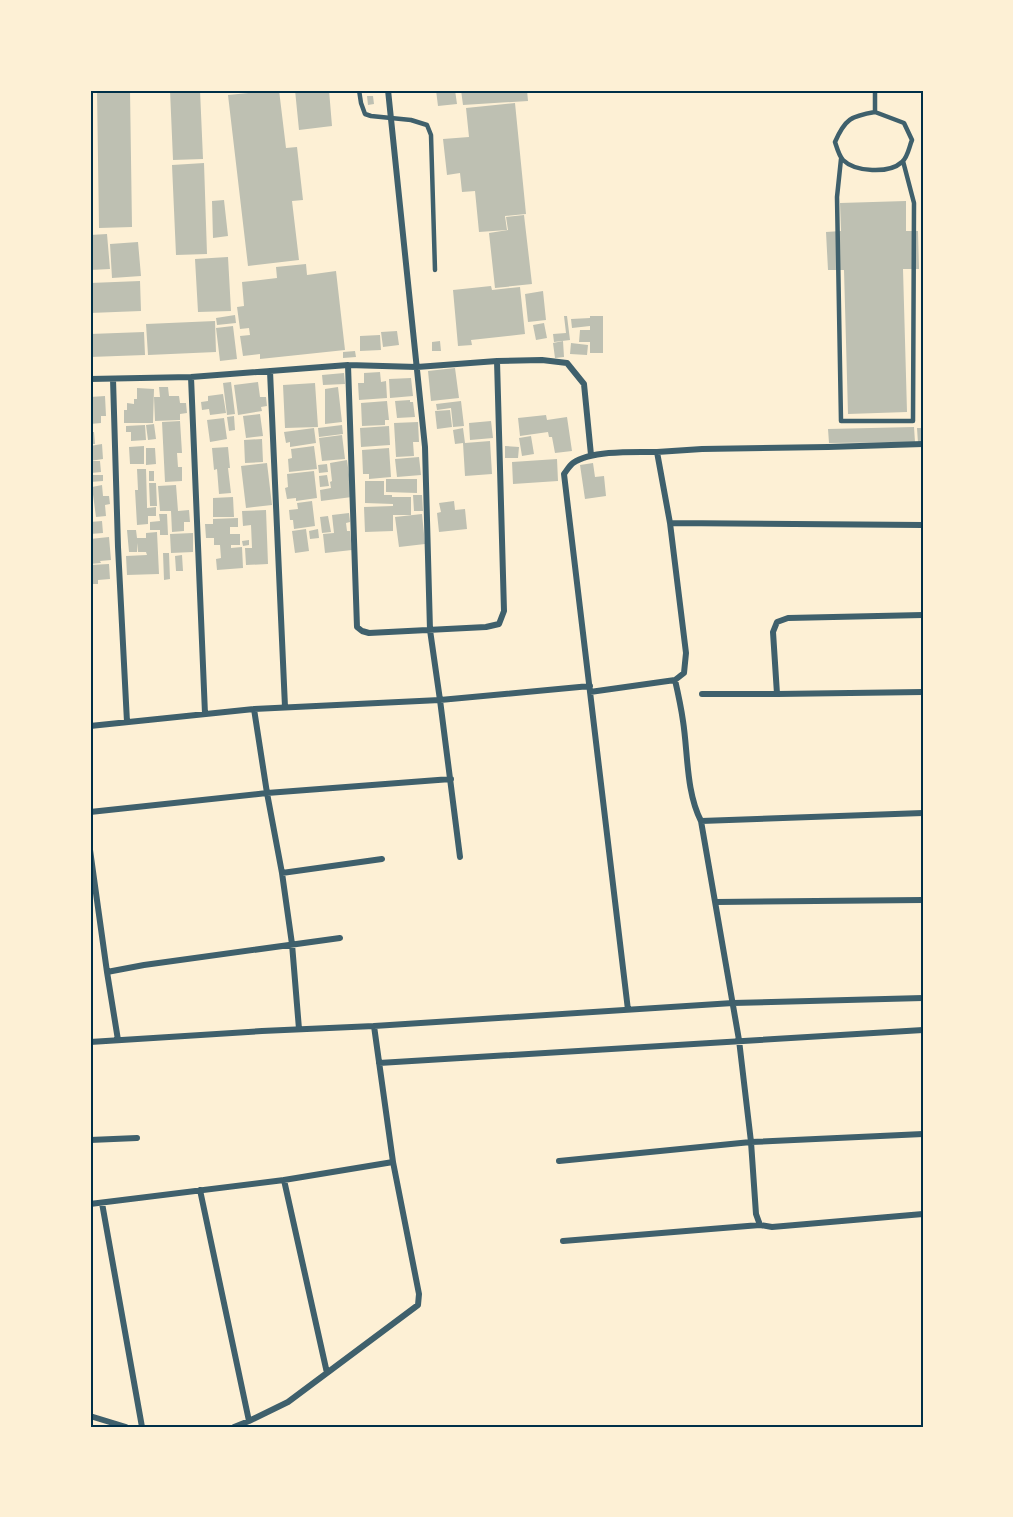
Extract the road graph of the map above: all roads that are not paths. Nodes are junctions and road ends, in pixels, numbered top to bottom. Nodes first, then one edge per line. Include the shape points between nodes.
1 (359, 90) edge
2 (388, 90) edge
3 (875, 90) edge
4 (875, 112) junction
5 (390, 118) junction
6 (841, 159) junction
7 (903, 161) junction
8 (435, 270) dead end
9 (497, 360) junction
10 (348, 365) junction
11 (417, 367) junction
12 (270, 371) junction
13 (191, 377) junction
14 (113, 378) junction
15 (90, 379) edge
16 (923, 444) edge
17 (657, 452) junction
18 (591, 455) junction
19 (670, 523) junction
20 (923, 525) edge
21 (923, 615) edge
22 (430, 630) junction
23 (675, 680) junction
24 (590, 689) junction
25 (923, 693) edge
26 (702, 694) dead end
27 (777, 694) junction
28 (440, 700) junction
29 (285, 707) junction
30 (254, 709) junction
31 (205, 714) junction
32 (127, 722) junction
33 (90, 726) edge
34 (451, 779) junction
35 (267, 793) junction
36 (90, 812) edge
37 (923, 813) edge
38 (701, 821) junction
39 (90, 850) edge
40 (460, 856) dead end
41 (382, 859) dead end
42 (282, 873) junction
43 (923, 900) edge
44 (716, 902) junction
45 (340, 938) dead end
46 (292, 944) junction
47 (107, 972) junction
48 (923, 998) edge
49 (733, 1003) junction
50 (628, 1010) junction
51 (374, 1026) junction
52 (299, 1029) junction
53 (923, 1030) edge
54 (118, 1040) junction
55 (740, 1040) junction
56 (90, 1042) edge
57 (379, 1063) junction
58 (923, 1134) edge
59 (137, 1138) dead end
60 (90, 1140) edge
61 (752, 1142) junction
62 (559, 1161) dead end
63 (393, 1162) junction
64 (284, 1180) junction
65 (201, 1190) junction
66 (102, 1203) junction
67 (90, 1204) edge
68 (923, 1214) edge
69 (760, 1225) junction
70 (562, 1241) dead end
71 (327, 1373) junction
72 (90, 1416) edge
73 (249, 1421) junction
74 (126, 1427) edge
75 (142, 1427) edge
76 (234, 1427) edge

1 - 5 lane via 365,114
2 - 5 street
3 - 4 lane
4 - 6 lane via 851,118 840,129 835,142
4 - 7 lane via 904,123 912,140
5 - 8 lane via 428,125 431,135
5 - 11 street
6 - 7 lane via 871,171
6 - 7 lane via 837,197 841,421 914,421 914,203
9 - 11 street
9 - 18 street via 567,363 584,384
9 - 22 street via 504,611 499,624
10 - 11 street
10 - 12 street
10 - 22 street via 357,627 369,633
11 - 22 street via 425,447
12 - 13 street
12 - 29 street
13 - 14 street
13 - 31 street
14 - 15 street
14 - 32 street
16 - 17 street
17 - 18 street
17 - 19 street
18 - 24 street via 572,463 564,474
19 - 20 street
19 - 23 street via 686,653 684,673
21 - 27 street via 788,618 777,622 773,632
22 - 28 street
23 - 24 street
23 - 38 street via 695,810
24 - 28 street
24 - 50 street
25 - 27 street
26 - 27 street
28 - 29 street
28 - 34 street
29 - 30 street
30 - 31 street
30 - 35 street
31 - 32 street
32 - 33 street
34 - 35 street
34 - 40 street
35 - 36 street
35 - 42 street
37 - 38 street
38 - 44 street
39 - 47 street
41 - 42 street
42 - 46 street
43 - 44 street
44 - 49 street
45 - 46 street
46 - 47 street
46 - 52 street
47 - 54 street
48 - 49 street
49 - 50 street
49 - 55 street
50 - 51 street
51 - 52 street
51 - 57 street
52 - 54 street
53 - 55 street
54 - 56 street
55 - 57 street
55 - 61 street
57 - 63 street
58 - 61 street
59 - 60 street
61 - 62 street
61 - 69 street
63 - 64 street
63 - 71 street via 419,1302
64 - 65 street
64 - 71 street
65 - 66 street
65 - 73 street
66 - 67 street
66 - 75 street
68 - 69 street
69 - 70 street
71 - 73 street via 288,1402
72 - 74 street
73 - 76 street

